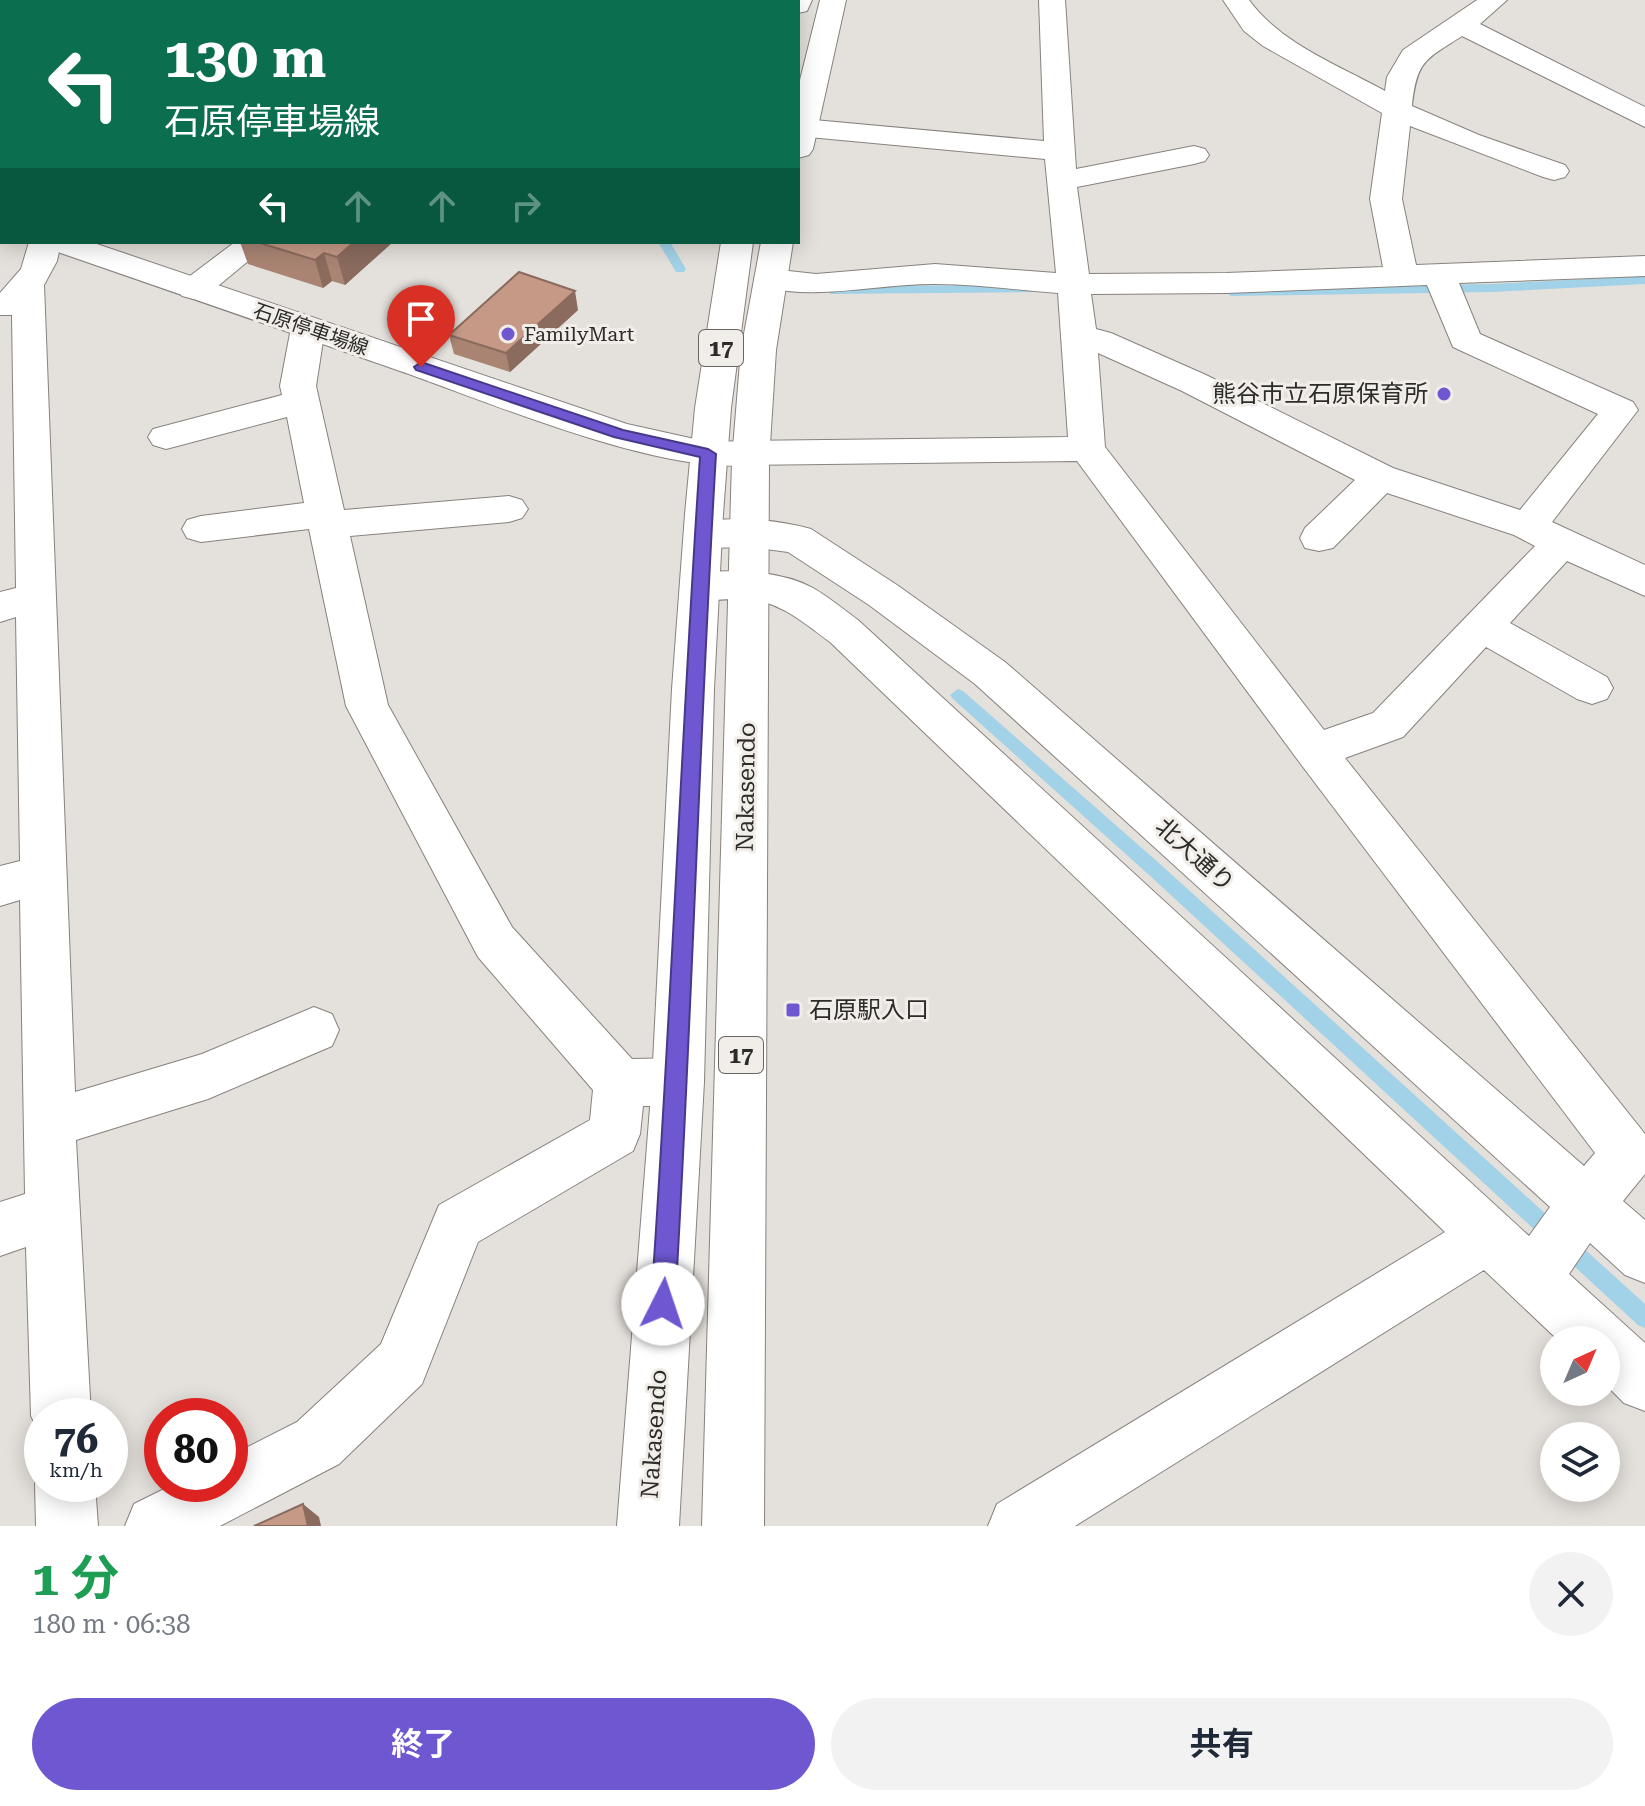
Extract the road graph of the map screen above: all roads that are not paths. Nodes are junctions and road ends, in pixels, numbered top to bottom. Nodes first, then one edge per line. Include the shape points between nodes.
1 (833, 0) edge
2 (1052, 0) edge
3 (1236, 0) edge
4 (1494, 0) edge
5 (1461, 25) junction
6 (1399, 111) junction
7 (1645, 118) edge
8 (800, 138) edge
9 (1194, 155) dead end
10 (1061, 166) junction
11 (1554, 171) dead end
12 (45, 244) edge
13 (66, 244) edge
14 (252, 244) edge
15 (737, 244) edge
16 (777, 244) edge
17 (1645, 266) edge
18 (1438, 272) junction
19 (1401, 274) junction
20 (770, 279) junction
21 (194, 289) junction
22 (14, 298) edge
23 (1076, 303) junction
24 (308, 328) junction
25 (301, 402) junction
26 (166, 437) dead end
27 (1087, 449) junction
28 (749, 453) junction
29 (708, 454) junction
30 (1380, 477) junction
31 (509, 509) dead end
32 (324, 520) junction
33 (201, 529) dead end
34 (750, 534) junction
35 (1545, 534) junction
36 (703, 535) junction
37 (1319, 538) dead end
38 (1645, 582) edge
39 (749, 585) junction
40 (700, 587) junction
41 (18, 602) edge
42 (1482, 626) junction
43 (1592, 688) dead end
44 (1315, 751) junction
45 (21, 880) edge
46 (314, 1030) dead end
47 (678, 1082) junction
48 (620, 1083) junction
49 (49, 1124) junction
50 (1637, 1149) edge
51 (1586, 1204) junction
52 (52, 1212) junction
53 (0, 1229) edge
54 (1488, 1236) junction
55 (1645, 1256) edge
56 (1532, 1278) junction
57 (1584, 1326) edge
58 (1620, 1359) edge
59 (1645, 1382) edge
60 (60, 1398) edge
61 (66, 1502) edge
62 (67, 1526) edge
63 (156, 1526) edge
64 (648, 1526) edge
65 (733, 1526) edge
66 (1019, 1526) edge

1 - 8 main road
2 - 10 main road
3 - 6 main road via 1273,40
4 - 5 main road
5 - 6 main road via 1413,56 1401,77
5 - 7 main road
6 - 11 main road
6 - 19 main road via 1386,199
8 - 10 main road
9 - 10 main road
10 - 23 main road
12 - 22 main road via 45,254
13 - 21 main road, 石原停車場線
14 - 21 main road
15 - 29 main road, Nakasendo / 17
16 - 20 main road, Nakasendo / 17
17 - 18 main road
18 - 19 main road
18 - 35 main road via 1465,340 1620,410
19 - 23 main road via 1226,283
20 - 23 main road via 816,284 935,274
20 - 28 main road, Nakasendo / 17
21 - 24 main road, 石原停車場線
22 - 41 main road
23 - 27 main road
23 - 30 main road via 1099,340
24 - 25 main road via 298,386
24 - 29 main road, 石原停車場線 via 619,434
25 - 26 main road
25 - 32 main road
27 - 28 main road, 石原停車場線
27 - 44 main road
28 - 29 main road, 石原停車場線
28 - 34 main road, Nakasendo / 17
29 - 36 main road, Nakasendo / 17
30 - 35 main road
30 - 37 main road
31 - 32 main road
32 - 33 main road
32 - 48 main road via 367,706 495,942
34 - 36 main road, 北大通り
34 - 39 main road, Nakasendo / 17
34 - 51 main road, 北大通り via 797,539 990,673
35 - 38 main road
35 - 42 main road
36 - 40 main road, Nakasendo / 17
39 - 40 main road
39 - 54 main road via 797,597 844,631
39 - 65 main road, Nakasendo / 17
40 - 47 main road, Nakasendo / 17
41 - 45 main road
42 - 43 main road
42 - 44 main road via 1388,725
44 - 50 main road
45 - 49 main road
46 - 49 main road via 208,1076
47 - 48 main road
47 - 64 main road, Nakasendo / 17
48 - 63 main road via 614,1134 458,1224 402,1364 318,1443
49 - 52 main road
50 - 51 main road
51 - 55 main road, 北大通り
51 - 56 main road
52 - 53 main road
52 - 60 main road
54 - 56 main road
54 - 66 main road
56 - 57 main road
58 - 59 main road
61 - 62 main road

